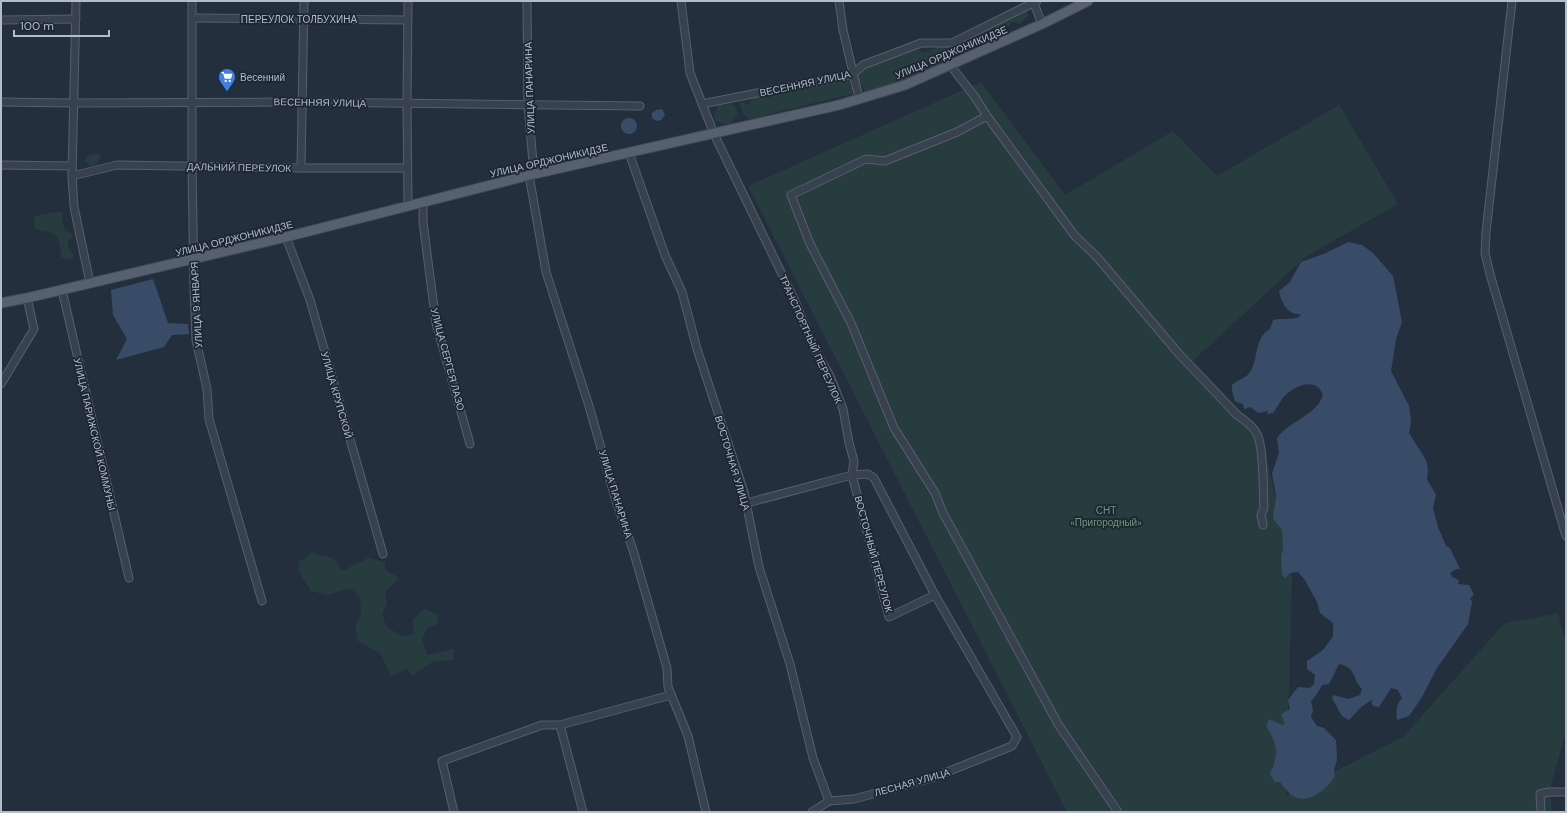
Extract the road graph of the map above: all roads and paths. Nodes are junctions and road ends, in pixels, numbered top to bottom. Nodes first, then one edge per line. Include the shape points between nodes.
1 (76, 1) edge
2 (192, 1) edge
3 (304, 1) edge
4 (408, 1) edge
5 (527, 1) edge
6 (680, 1) edge
7 (838, 1) edge
8 (1035, 1) edge
9 (1088, 1) edge
10 (1512, 1) edge
11 (192, 18) junction
12 (76, 19) junction
13 (1, 20) edge
14 (304, 20) junction
15 (407, 20) junction
16 (1042, 24) junction
17 (950, 66) junction
18 (853, 74) junction
19 (858, 98) junction
20 (1, 102) edge
21 (191, 102) junction
22 (302, 102) junction
23 (73, 103) junction
24 (407, 104) junction
25 (702, 104) junction
26 (528, 105) junction
27 (640, 106) dead end
28 (986, 116) junction
29 (714, 134) junction
30 (629, 153) junction
31 (1, 165) edge
32 (72, 166) junction
33 (192, 166) junction
34 (301, 168) junction
35 (408, 168) junction
36 (531, 175) junction
37 (72, 176) junction
38 (423, 202) junction
39 (408, 205) junction
40 (286, 237) junction
41 (194, 259) junction
42 (90, 283) junction
43 (62, 290) junction
44 (27, 298) junction
45 (1, 302) edge
46 (1, 384) edge
47 (470, 444) dead end
48 (852, 475) junction
49 (747, 503) junction
50 (1264, 525) dead end
51 (1566, 536) edge
52 (383, 554) dead end
53 (129, 578) dead end
54 (935, 595) junction
55 (262, 601) dead end
56 (671, 695) junction
57 (560, 725) junction
58 (1566, 792) edge
59 (828, 801) junction
60 (454, 812) edge
61 (583, 812) edge
62 (706, 812) edge
63 (812, 812) edge
64 (1118, 812) edge
65 (1541, 812) edge

1 - 12 street
2 - 11 street, УЛИЦА 9 ЯНВАРЯ
3 - 14 street
4 - 15 street
5 - 26 street, УЛИЦА ПАНАРИНА
6 - 25 street via 690,73
7 - 18 street
8 - 16 street
8 - 18 street, ВЕСЕННЯЯ УЛИЦА via 952,43 921,43 863,65
9 - 16 main road, УЛИЦА ОРДЖОНИКИДЗЕ
10 - 51 street via 1485,253
11 - 14 street, ПЕРЕУЛОК ТОЛБУХИНА
11 - 21 street, УЛИЦА 9 ЯНВАРЯ
12 - 13 street
12 - 23 street
14 - 15 street, ПЕРЕУЛОК ТОЛБУХИНА
14 - 22 street
15 - 24 street
16 - 17 main road, УЛИЦА ОРДЖОНИКИДЗЕ
17 - 19 main road, УЛИЦА ОРДЖОНИКИДЗЕ via 905,85
17 - 28 street via 975,97
18 - 19 street
18 - 25 street, ВЕСЕННЯЯ УЛИЦА
19 - 29 main road, УЛИЦА ОРДЖОНИКИДЗЕ via 839,105
20 - 23 street, ВЕСЕННЯЯ УЛИЦА
21 - 22 street, ВЕСЕННЯЯ УЛИЦА
21 - 23 street, ВЕСЕННЯЯ УЛИЦА
21 - 33 street, УЛИЦА 9 ЯНВАРЯ
22 - 24 street, ВЕСЕННЯЯ УЛИЦА
22 - 34 street
23 - 32 street
24 - 26 street, ВЕСЕННЯЯ УЛИЦА
24 - 35 street
25 - 29 street
26 - 27 street, ВЕСЕННЯЯ УЛИЦА
26 - 36 street, УЛИЦА ПАНАРИНА
28 - 50 street via 1075,236 1097,257 1179,354 1257,435 1261,450 1264,508 1261,515
28 - 64 street via 957,132 886,161 866,159 791,195 810,244 851,323 894,428 934,494 1058,724
29 - 30 main road, УЛИЦА ОРДЖОНИКИДЗЕ
29 - 48 street, ТРАНСПОРТНЫЙ ПЕРЕУЛОК via 795,301 815,350 830,376 843,409 854,460
30 - 36 main road, УЛИЦА ОРДЖОНИКИДЗЕ
30 - 49 street, ВОСТОЧНАЯ УЛИЦА via 665,255 682,292 697,349
31 - 32 street
32 - 37 street
33 - 34 street, ДАЛЬНИЙ ПЕРЕУЛОК
33 - 37 street, ДАЛЬНИЙ ПЕРЕУЛОК via 117,165
33 - 41 street, УЛИЦА 9 ЯНВАРЯ
34 - 35 street, ДАЛЬНИЙ ПЕРЕУЛОК
35 - 39 street
36 - 38 main road, УЛИЦА ОРДЖОНИКИДЗЕ
36 - 56 street, УЛИЦА ПАНАРИНА via 546,272 633,550 667,668
37 - 42 street via 74,207
38 - 39 main road, УЛИЦА ОРДЖОНИКИДЗЕ
38 - 47 street, УЛИЦА СЕРГЕЯ ЛАЗО via 423,222 436,323
39 - 40 main road, УЛИЦА ОРДЖОНИКИДЗЕ
40 - 41 main road, УЛИЦА ОРДЖОНИКИДЗЕ
40 - 52 street, УЛИЦА КРУПСКОЙ via 310,300
41 - 42 main road, УЛИЦА ОРДЖОНИКИДЗЕ
41 - 55 street, УЛИЦА 9 ЯНВАРЯ via 196,340 207,389 209,419
42 - 43 main road, УЛИЦА ОРДЖОНИКИДЗЕ
43 - 44 main road, УЛИЦА ОРДЖОНИКИДЗЕ
43 - 53 street, УЛИЦА ПАРИЖСКОЙ КОММУНЫ
44 - 45 main road, УЛИЦА ОРДЖОНИКИДЗЕ
44 - 46 street via 34,329
48 - 49 street
48 - 54 street via 868,474 874,478
48 - 54 street, ВОСТОЧНЫЙ ПЕРЕУЛОК via 888,617
49 - 59 street, ВОСТОЧНАЯ УЛИЦА via 759,567 790,664 813,758
54 - 59 street, ЛЕСНАЯ УЛИЦА via 1017,737 1012,746 932,778 854,799
56 - 57 street
56 - 62 street, УЛИЦА ПАНАРИНА via 688,736
57 - 60 street via 542,725 442,761
57 - 61 street
58 - 65 street via 1540,794
59 - 63 street

